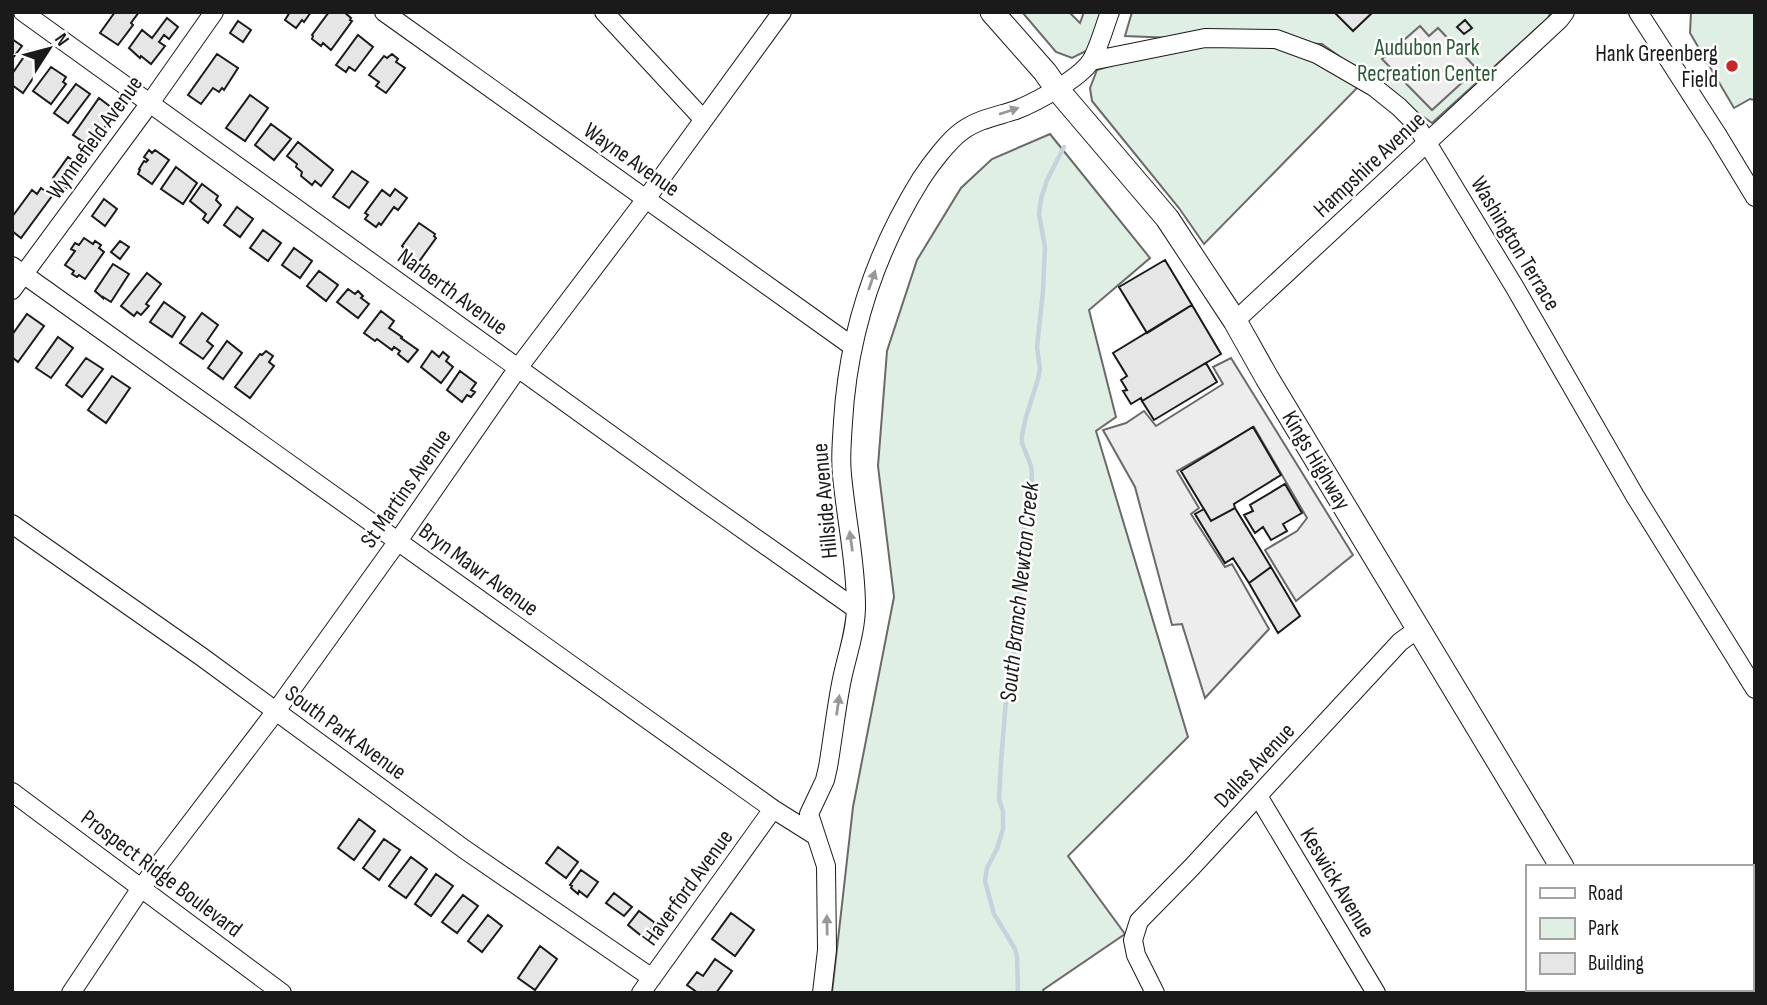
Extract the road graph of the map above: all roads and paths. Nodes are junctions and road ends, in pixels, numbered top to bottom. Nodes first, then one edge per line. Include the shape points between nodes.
1 (23, 12) edge
2 (214, 12) edge
3 (384, 12) edge
4 (604, 12) edge
5 (782, 12) edge
6 (992, 12) edge
7 (1110, 12) edge
8 (1565, 12) edge
9 (1638, 12) edge
10 (1091, 61) junction
11 (1051, 80) junction
12 (149, 103) junction
13 (703, 119) junction
14 (1427, 144) junction
15 (1755, 197) edge
16 (646, 199) junction
17 (18, 270) edge
18 (12, 290) edge
19 (1234, 321) junction
20 (852, 345) junction
21 (519, 369) junction
22 (12, 524) edge
23 (398, 541) junction
24 (856, 609) junction
25 (1419, 628) junction
26 (1755, 689) edge
27 (276, 711) junction
28 (12, 792) edge
29 (1258, 796) junction
30 (773, 809) junction
31 (816, 836) junction
32 (1561, 865) edge
33 (142, 888) junction
34 (647, 985) edge
35 (71, 993) edge
36 (282, 993) edge
37 (822, 993) edge
38 (1155, 993) edge
39 (1376, 993) edge

1 - 12 street, Narberth Avenue
2 - 12 street, Wynnefield Avenue
3 - 16 street, Wayne Avenue
4 - 13 street
5 - 13 street, St Martins Avenue
6 - 11 main road, Kings Highway
7 - 10 street
8 - 14 street, Hampshire Avenue
9 - 15 street
10 - 11 street, Hillside Avenue via 1073,79
10 - 14 street, Washington Terrace via 1205,38 1276,39 1317,54 1374,87 1415,123
11 - 19 main road, Kings Highway via 1167,218
20 -> 11 street, Hillside Avenue via 872,277 897,220 941,152 962,131 1017,109
12 - 17 street, Wynnefield Avenue
12 - 21 street, Narberth Avenue
13 - 16 street, St Martins Avenue
14 - 19 street, Hampshire Avenue
14 - 26 street, Washington Terrace
16 - 20 street, Wayne Avenue
16 - 21 street, St Martins Avenue
17 - 18 street, Wynnefield Avenue
17 - 23 street, Bryn Mawr Avenue
19 - 25 main road, Kings Highway
24 -> 20 street, Hillside Avenue via 842,473
21 - 23 street, St Martins Avenue
21 - 24 street, Narberth Avenue
22 - 27 street, South Park Avenue
23 - 27 street, St Martins Avenue
23 - 30 street, Bryn Mawr Avenue
31 -> 24 street, Hillside Avenue via 809,814 828,768
25 - 29 street, Dallas Avenue via 1400,642
25 - 32 main road, Kings Highway
27 - 33 street, St Martins Avenue
27 - 34 street, South Park Avenue
28 - 33 street, Prospect Ridge Boulevard
29 - 38 street, Dallas Avenue via 1139,921 1133,940 1136,955
29 - 39 street, Keswick Avenue
30 - 31 street, Bryn Mawr Avenue
30 - 34 street, Haverford Avenue
37 -> 31 street, Hillside Avenue via 828,950 827,866
33 - 35 street, St Martins Avenue
33 - 36 street, Prospect Ridge Boulevard

